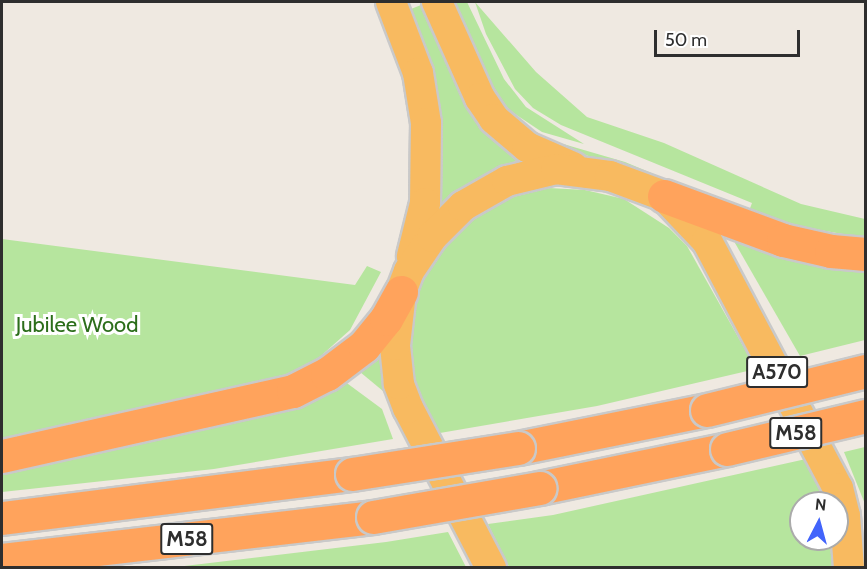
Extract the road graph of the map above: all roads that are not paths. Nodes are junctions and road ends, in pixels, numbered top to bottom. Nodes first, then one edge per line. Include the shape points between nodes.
1 (391, 2) edge
2 (437, 2) edge
3 (580, 170) junction
4 (664, 196) junction
5 (866, 254) edge
6 (405, 281) junction
7 (866, 371) edge
8 (866, 416) edge
9 (2, 456) edge
10 (2, 518) edge
11 (2, 560) edge
12 (491, 567) edge
13 (849, 567) edge

1 - 6 highway, A570 via 418,73 426,123 425,203
2 - 3 highway, A570 via 480,98 494,119 527,147
3 - 4 highway, A570 via 636,183
3 - 6 highway, A570 via 533,173 484,192 443,224
4 - 5 highway via 783,240
4 - 13 highway, A570 via 698,228 714,250 837,488 847,526
6 - 9 highway via 386,319 364,346 327,374 293,391
6 - 12 highway, A570 via 395,345 399,384
7 - 10 highway, M58, bridge via 707,410 518,448 352,474
8 - 11 highway, M58, bridge via 539,488 373,516

